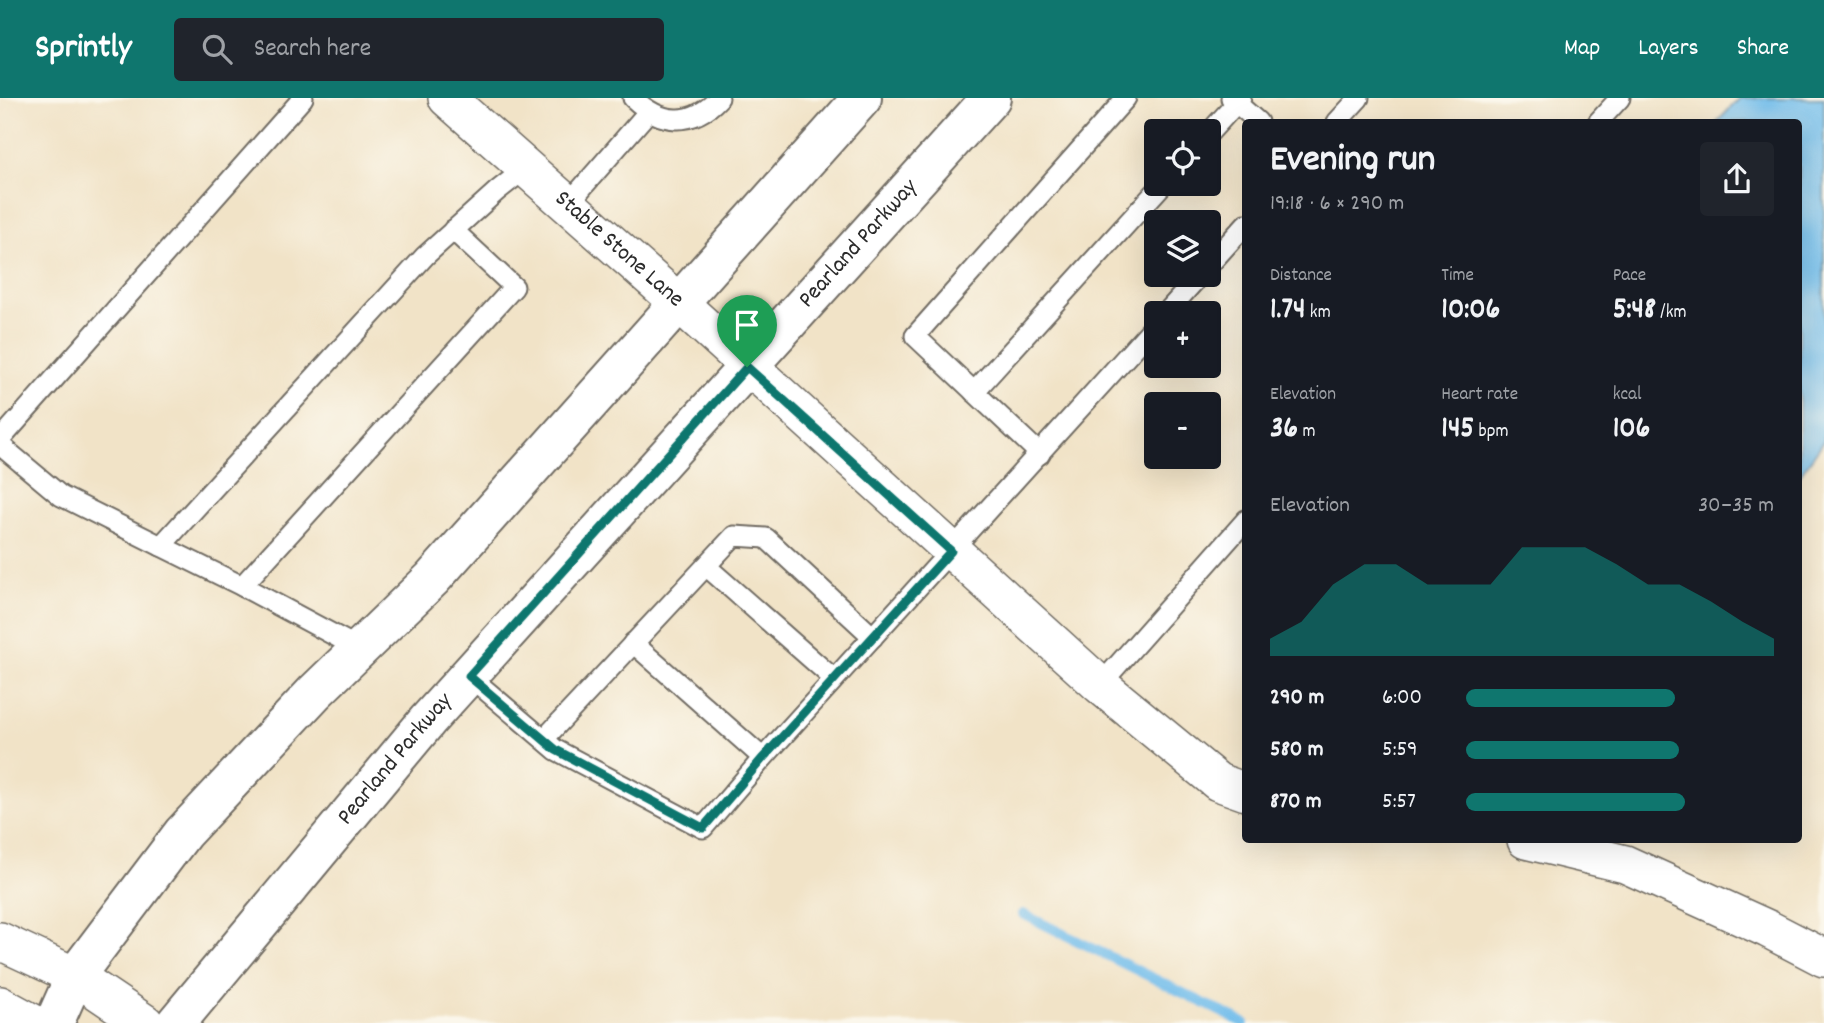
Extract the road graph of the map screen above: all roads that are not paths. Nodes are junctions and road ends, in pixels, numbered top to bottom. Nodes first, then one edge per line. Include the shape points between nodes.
1 (303, 98) edge
2 (447, 98) edge
3 (633, 98) edge
4 (719, 98) edge
5 (862, 98) edge
6 (991, 98) edge
7 (1126, 98) edge
8 (1359, 98) edge
9 (1620, 98) edge
10 (1236, 100) edge
11 (648, 112) junction
12 (1220, 119) edge
13 (1255, 119) edge
14 (1340, 119) edge
15 (1601, 119) edge
16 (526, 168) junction
17 (1152, 196) edge
18 (567, 205) junction
19 (1242, 228) edge
20 (453, 230) junction
21 (1221, 252) edge
22 (1189, 287) edge
23 (1177, 301) edge
24 (678, 302) junction
25 (1144, 338) edge
26 (747, 367) junction
27 (974, 392) junction
28 (0, 442) edge
29 (1040, 454) junction
30 (1242, 525) edge
31 (161, 546) junction
32 (951, 551) junction
33 (706, 566) junction
34 (242, 586) junction
35 (873, 637) junction
36 (633, 643) junction
37 (360, 649) junction
38 (469, 676) junction
39 (834, 679) junction
40 (1100, 685) junction
41 (544, 739) junction
42 (763, 758) junction
43 (1242, 791) edge
44 (1538, 843) edge
45 (0, 941) edge
46 (1824, 958) edge
47 (75, 976) junction
48 (0, 1005) edge
49 (33, 1023) edge
50 (54, 1023) edge
51 (145, 1023) edge
52 (176, 1023) edge

1 - 28 lane
2 - 16 street, Stable Stone Lane
3 - 11 lane
4 - 11 lane via 686,118 664,119
5 - 24 main road
6 - 26 main road, Pearland Parkway
7 - 27 lane via 915,336
8 - 14 lane
9 - 15 lane
10 - 12 lane
10 - 13 lane
11 - 18 lane
16 - 18 street, Stable Stone Lane
16 - 20 lane
17 - 27 lane
18 - 24 street, Stable Stone Lane
19 - 21 lane
20 - 31 lane
20 - 34 lane via 514,287
22 - 23 lane
24 - 26 street, Stable Stone Lane
24 - 37 main road via 432,579
25 - 29 lane
26 - 32 street, Stable Stone Lane
26 - 38 main road, Pearland Parkway
27 - 29 lane
28 - 31 lane via 61,496
29 - 32 lane
30 - 40 lane
31 - 34 lane
32 - 35 lane
32 - 40 street, Stable Stone Lane
33 - 35 lane via 734,536 766,538
33 - 36 lane
33 - 39 lane
34 - 37 lane
35 - 39 lane
36 - 41 lane
36 - 42 lane
37 - 47 main road via 183,833
38 - 41 lane
38 - 52 main road, Pearland Parkway
39 - 42 lane
40 - 43 street, Stable Stone Lane via 1218,782
41 - 42 lane via 556,750 703,828
44 - 46 street via 1625,864
45 - 47 street
47 - 50 main road
47 - 51 street
48 - 49 street

